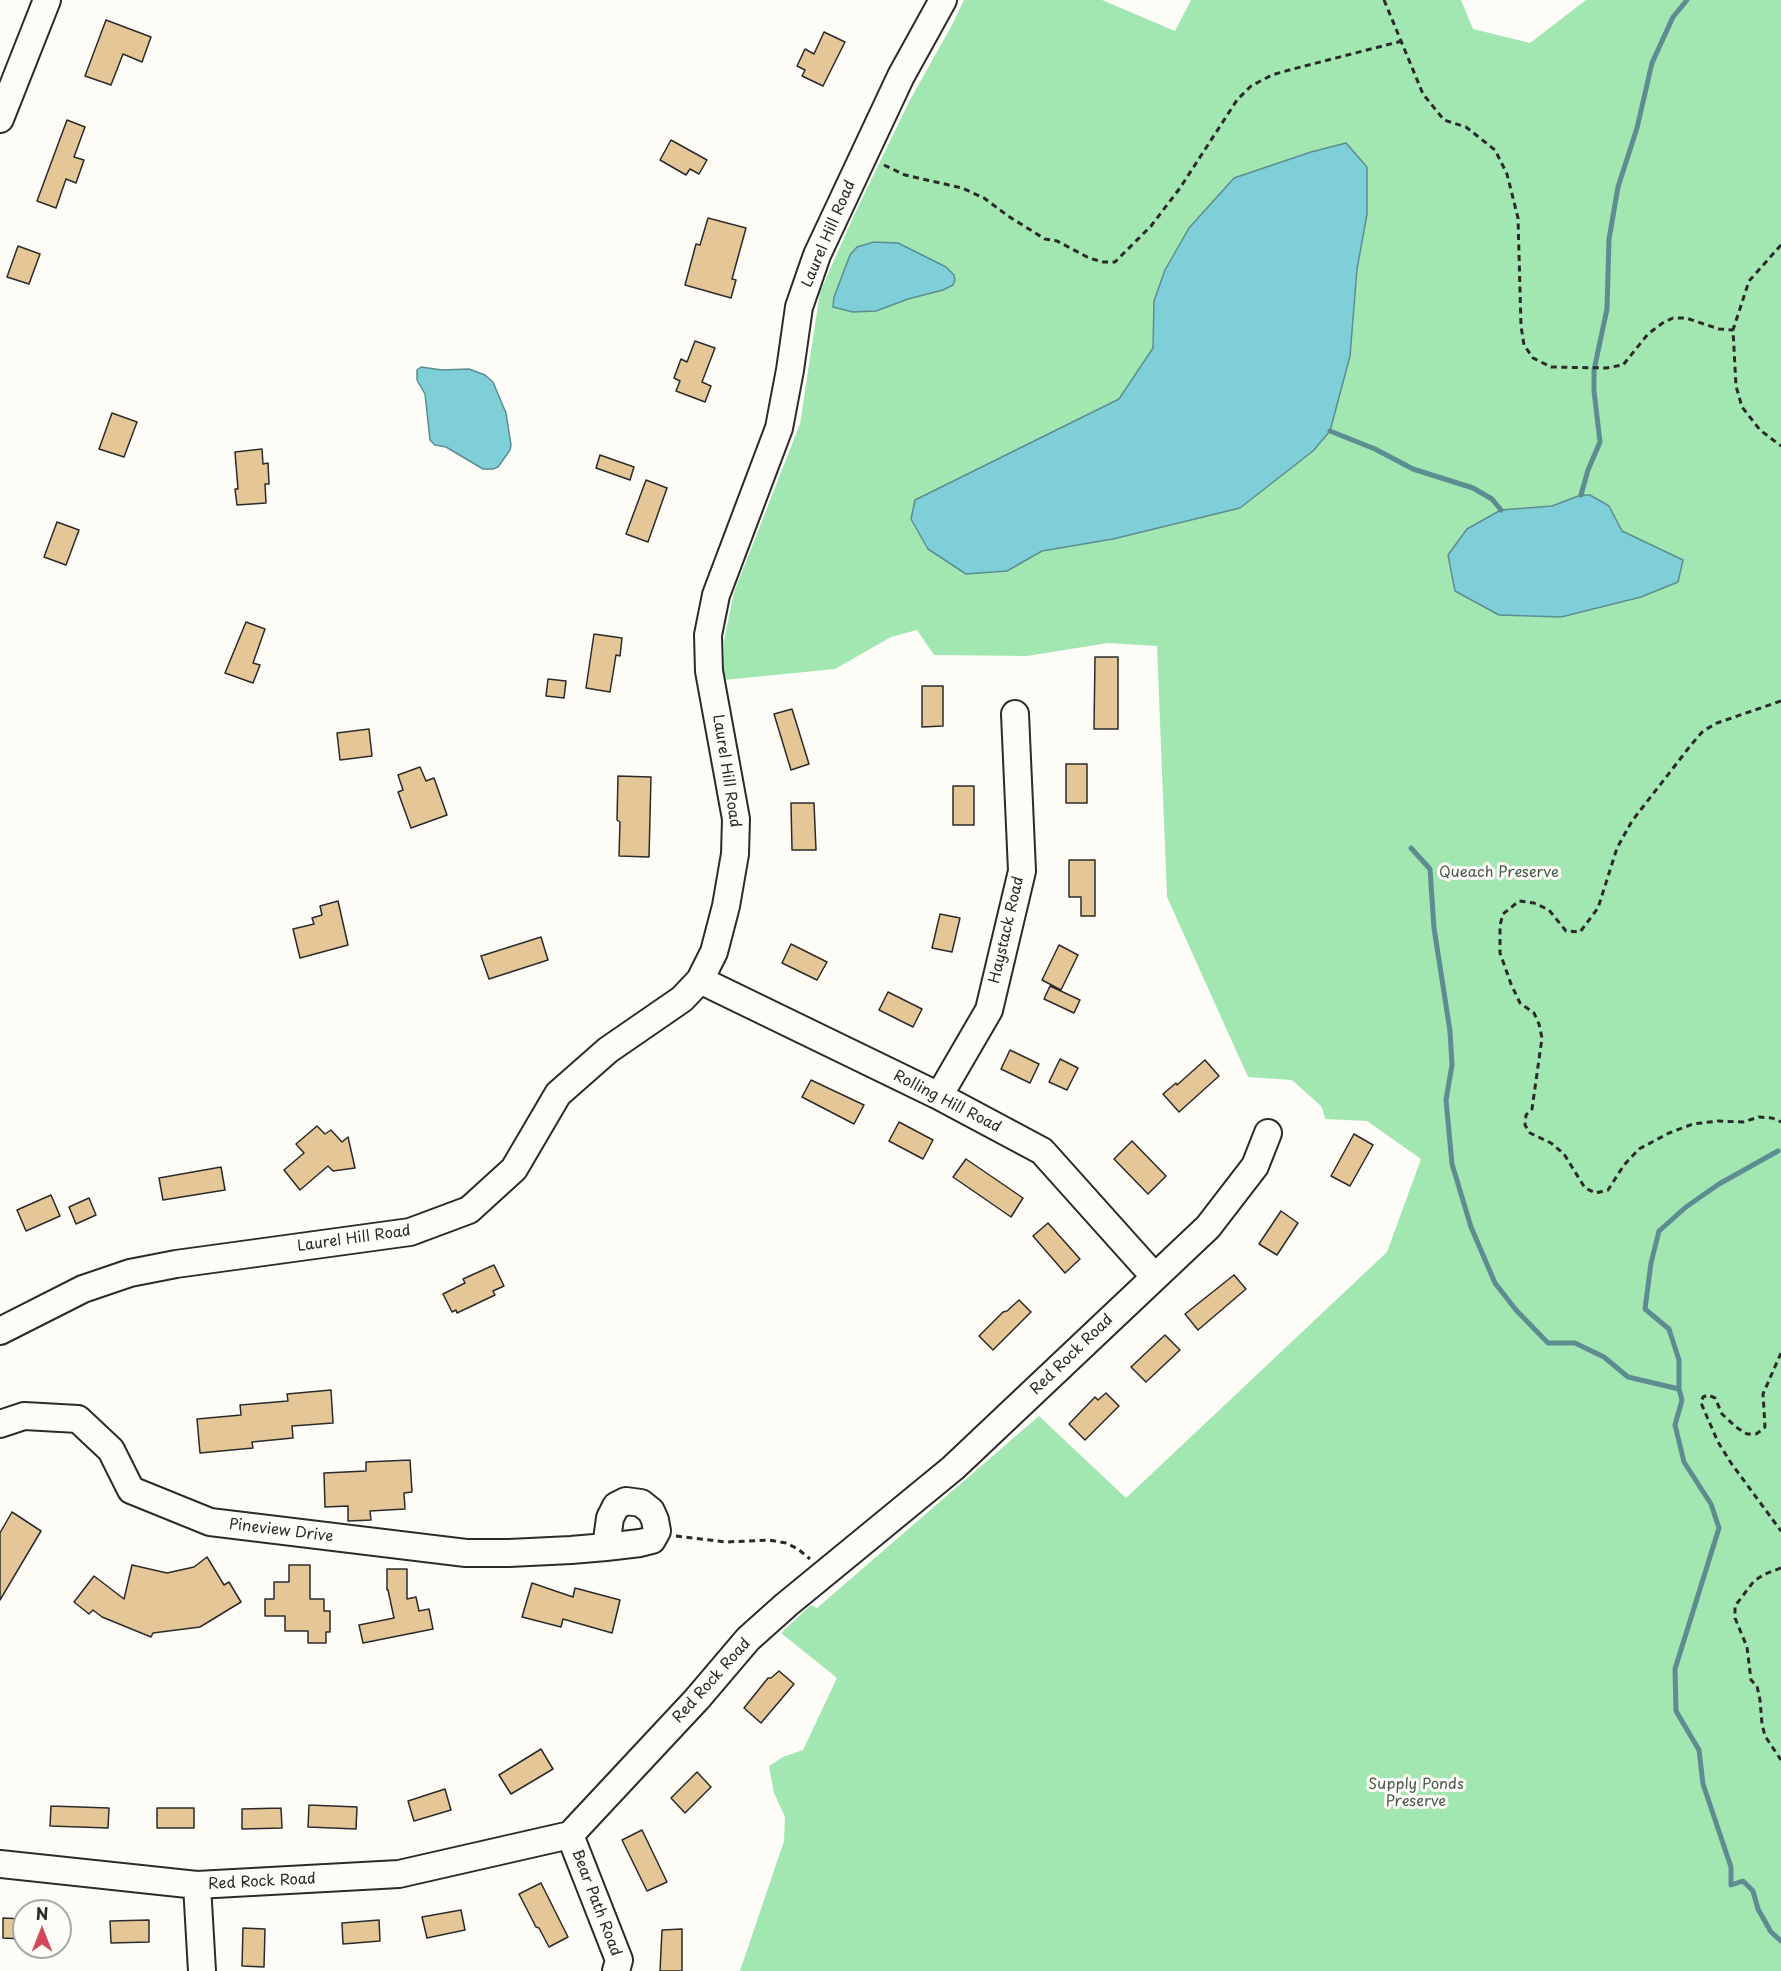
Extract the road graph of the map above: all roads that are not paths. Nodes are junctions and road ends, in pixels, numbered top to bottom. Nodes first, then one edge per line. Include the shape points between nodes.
1 (47, 0) edge
2 (943, 0) edge
3 (0, 119) edge
4 (1015, 714) dead end
5 (700, 980) junction
6 (939, 1096) junction
7 (1269, 1133) dead end
8 (1154, 1276) junction
9 (0, 1332) edge
10 (0, 1424) edge
11 (606, 1547) junction
12 (570, 1835) junction
13 (0, 1864) edge
14 (197, 1885) junction
15 (202, 1971) edge
16 (616, 1971) edge

1 - 3 street
2 - 5 street, Laurel Hill Road via 863,154 817,255 799,307 779,428 716,595 708,635 709,671 736,819 735,854 714,952
4 - 6 street, Haystack Road via 1022,871 989,1010
5 - 6 street, Rolling Hill Road
5 - 9 street, Laurel Hill Road via 682,999 608,1050 558,1094 513,1169 469,1210 410,1232 130,1273 83,1289
6 - 8 street, Rolling Hill Road via 1042,1151
7 - 8 street, Red Rock Road via 1255,1166 1208,1227
8 - 12 street, Red Rock Road via 952,1468 748,1639
10 - 11 street, Pineview Drive via 24,1416 78,1419 111,1450 131,1490 210,1522 466,1553
11 - 11 street, Pineview Drive via 652,1540 657,1531 651,1511 641,1503 626,1501 616,1506 609,1518
12 - 14 street, Red Rock Road via 399,1874
12 - 16 street, Bear Path Road via 619,1960
13 - 14 street, Red Rock Road
14 - 15 street

